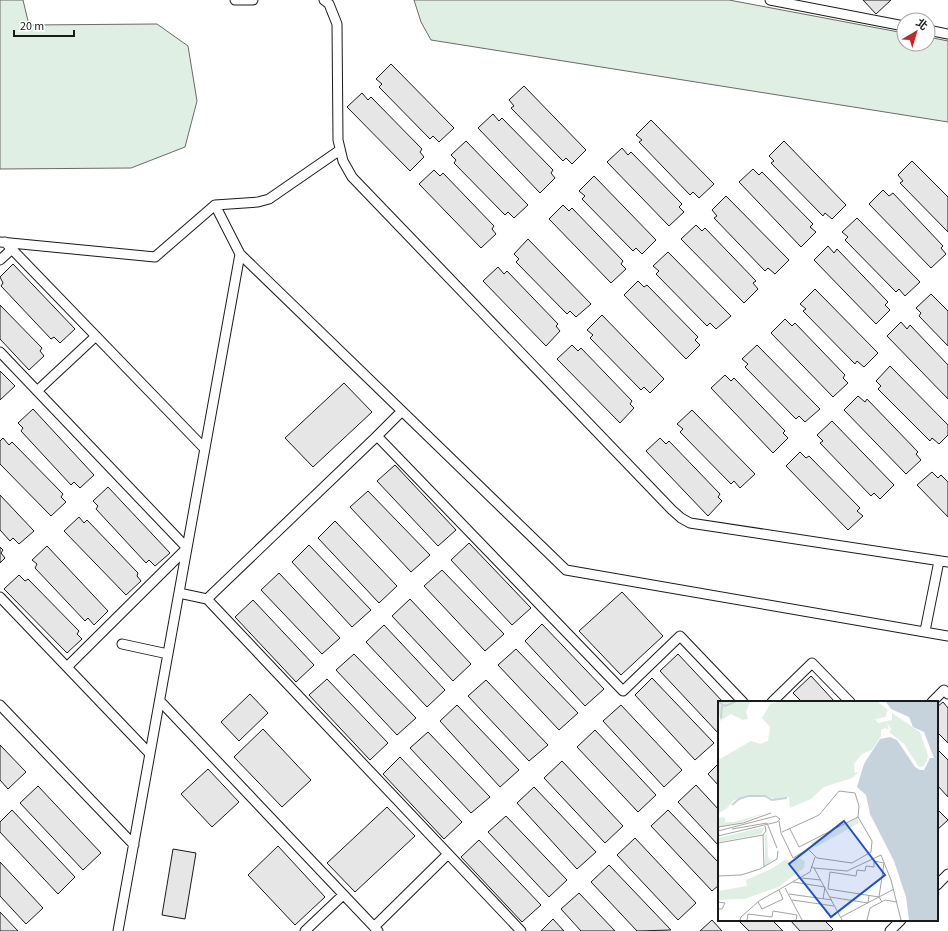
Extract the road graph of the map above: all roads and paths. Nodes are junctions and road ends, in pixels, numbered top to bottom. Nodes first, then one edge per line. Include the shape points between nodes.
1 (235, 0) edge
2 (253, 0) edge
3 (324, 0) edge
4 (770, 0) edge
5 (896, 24) edge
6 (936, 32) edge
7 (948, 34) edge
8 (340, 150) junction
9 (216, 205) junction
10 (6, 244) edge
11 (240, 254) junction
12 (0, 260) edge
13 (96, 336) junction
14 (0, 352) edge
15 (38, 391) junction
16 (402, 411) junction
17 (377, 436) junction
18 (205, 449) junction
19 (187, 548) junction
20 (944, 561) edge
21 (179, 593) junction
22 (0, 597) edge
23 (207, 599) junction
24 (925, 631) junction
25 (948, 636) edge
26 (122, 644) dead end
27 (168, 654) junction
28 (66, 667) junction
29 (948, 694) edge
30 (160, 701) junction
31 (742, 701) edge
32 (773, 701) edge
33 (849, 701) edge
34 (933, 701) edge
35 (0, 705) edge
36 (150, 754) junction
37 (134, 845) junction
38 (448, 854) junction
39 (948, 874) edge
40 (938, 884) edge
41 (343, 895) junction
42 (900, 921) edge
43 (376, 929) edge
44 (118, 931) edge
45 (305, 931) edge
46 (521, 931) edge
47 (890, 931) edge

1 - 2 lane
3 - 8 lane via 329,4 337,24
4 - 5 lane
6 - 7 lane
8 - 9 lane via 269,199
8 - 20 lane via 352,177 681,518 690,523
9 - 10 lane via 155,257
9 - 11 lane
10 - 12 lane
10 - 13 lane
11 - 16 lane
11 - 18 lane
13 - 15 lane
13 - 18 lane
14 - 15 lane
15 - 19 lane
16 - 17 lane
16 - 24 lane via 566,570
17 - 23 lane
17 - 31 lane via 623,691 680,636
18 - 19 lane
19 - 21 lane
19 - 28 lane
20 - 24 lane
21 - 23 lane
21 - 27 lane
22 - 28 lane
23 - 38 lane
24 - 25 lane
26 - 27 lane
27 - 30 lane
28 - 36 lane
29 - 34 lane via 944,690
30 - 36 lane
30 - 41 lane
32 - 33 lane via 812,663
35 - 37 lane
36 - 37 lane
37 - 44 lane
38 - 43 lane
38 - 46 lane
39 - 40 lane
41 - 43 lane
41 - 45 lane
42 - 47 lane

